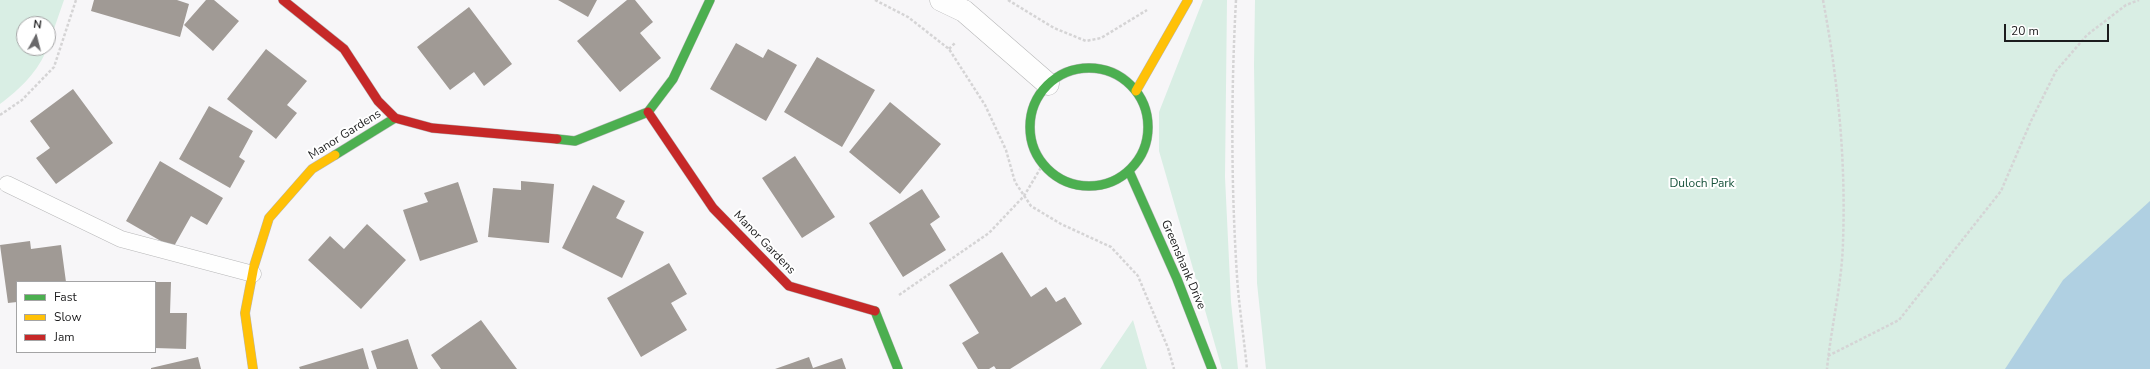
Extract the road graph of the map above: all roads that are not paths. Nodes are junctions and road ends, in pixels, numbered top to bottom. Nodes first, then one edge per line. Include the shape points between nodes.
1 (283, 0) edge
2 (710, 0) edge
3 (941, 0) edge
4 (1188, 0) edge
5 (1048, 84) junction
6 (1136, 91) junction
7 (648, 112) junction
8 (394, 118) junction
9 (1129, 171) junction
10 (7, 184) dead end
11 (253, 274) junction
12 (253, 369) edge
13 (898, 369) edge
14 (1212, 369) edge

1 - 8 street, Manor Gardens via 344,49 378,101
2 - 7 street via 673,79
3 - 5 street via 964,11
4 - 6 street
5 - 6 street via 1065,72 1084,68 1104,69 1122,77
5 - 9 street via 1037,97 1031,114 1030,132 1034,148 1043,164 1057,176 1075,184 1094,186 1113,181
6 - 9 street via 1145,106 1148,123 1147,141 1140,157
7 - 8 street, Manor Gardens via 575,141 432,128
7 - 13 street, Manor Gardens via 713,208 789,286 876,311
8 - 11 street, Manor Gardens via 312,170 269,218
9 - 14 street, Greenshank Drive via 1177,279
10 - 11 lane via 121,239
11 - 12 street, Manor Gardens via 245,313

